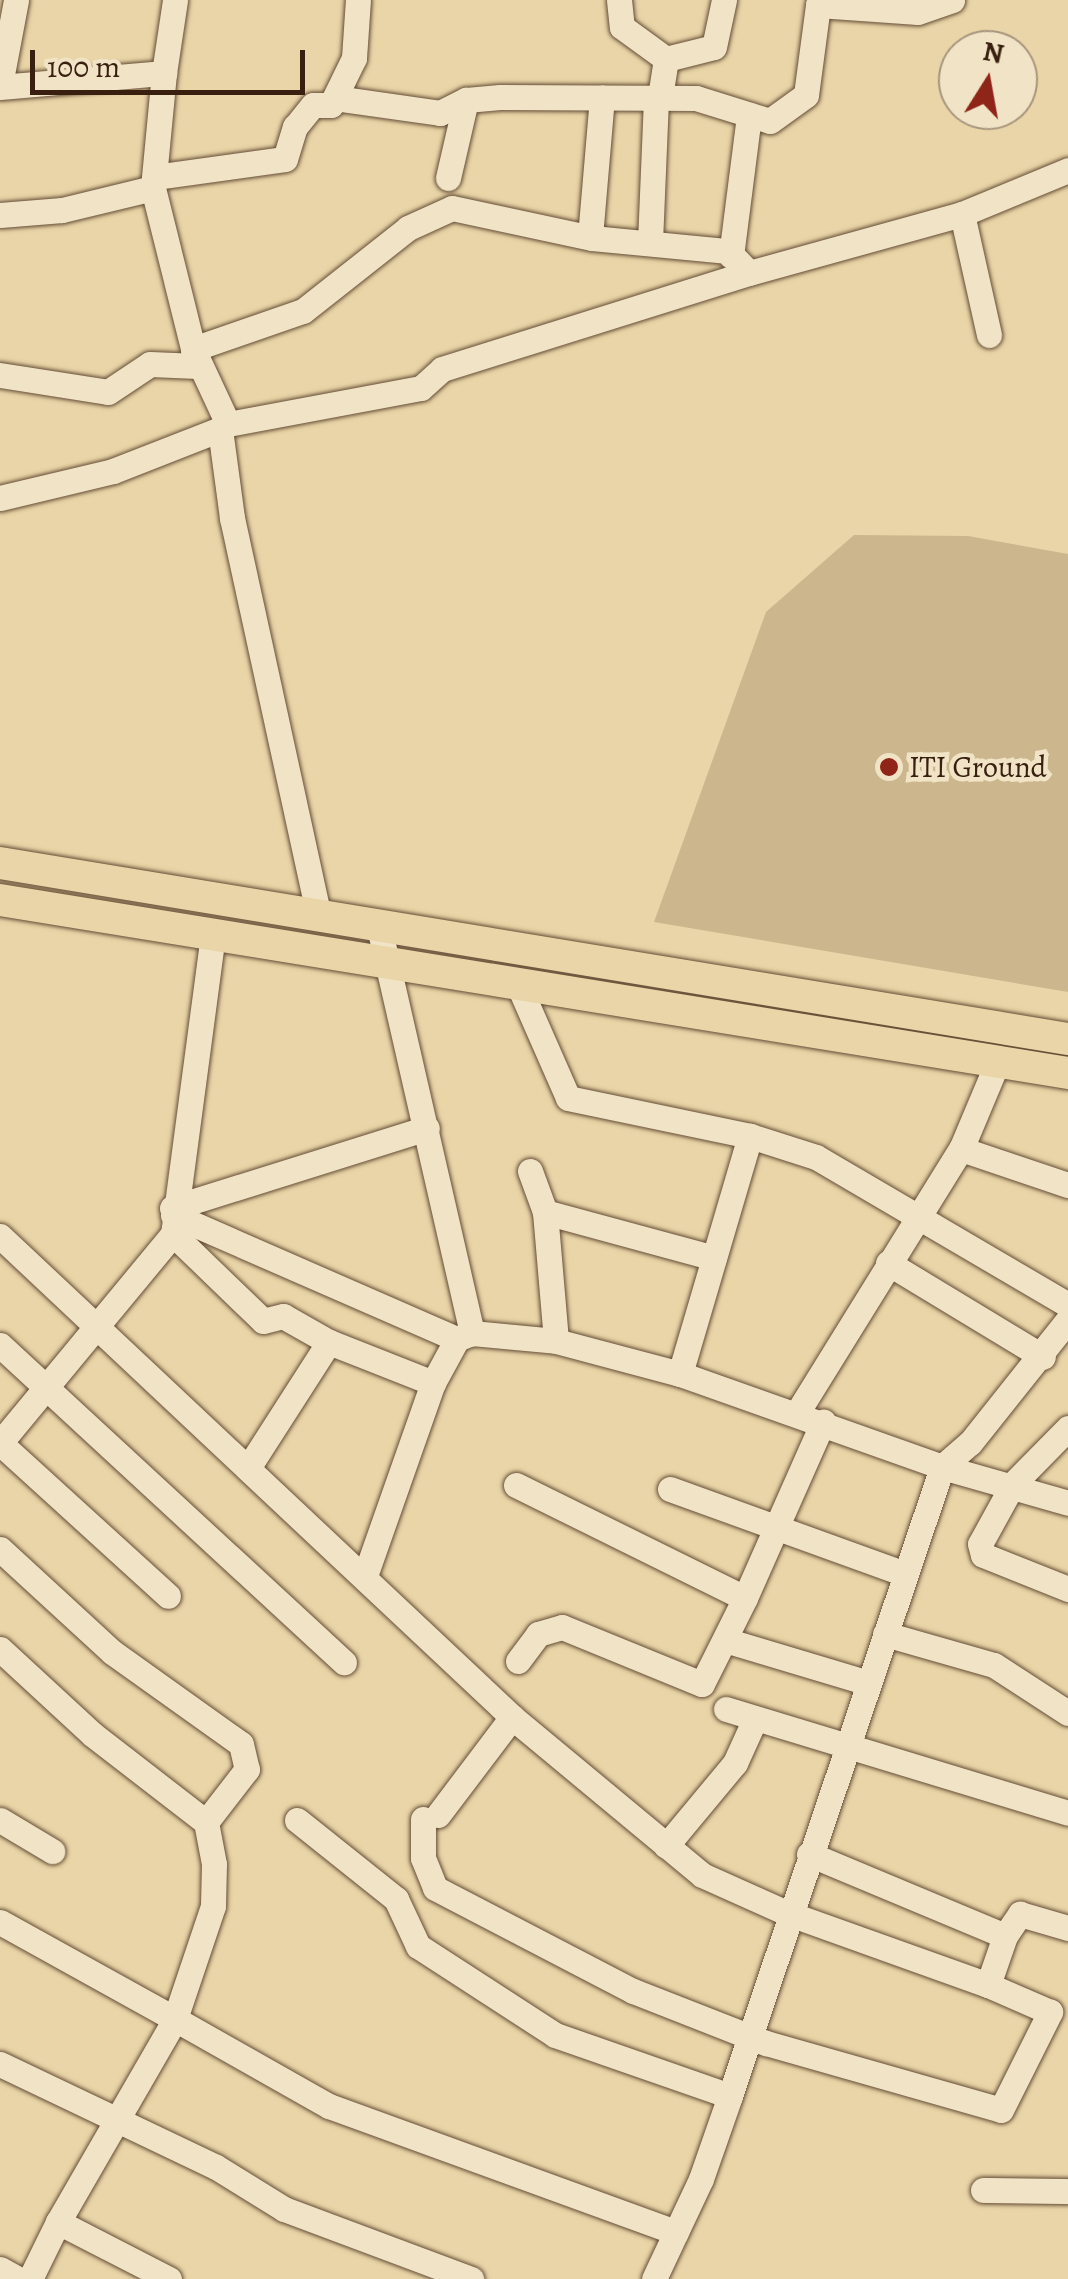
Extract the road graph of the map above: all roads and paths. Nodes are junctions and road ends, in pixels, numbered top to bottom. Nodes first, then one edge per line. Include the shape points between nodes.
1 (16, 0) edge
2 (175, 0) edge
3 (358, 0) edge
4 (619, 0) edge
5 (724, 0) edge
6 (952, 0) edge
7 (818, 2) edge
8 (666, 60) junction
9 (164, 73) junction
10 (0, 86) edge
11 (335, 98) junction
12 (602, 98) junction
13 (658, 98) junction
14 (466, 100) junction
15 (749, 115) junction
16 (1068, 170) edge
17 (448, 178) dead end
18 (154, 183) junction
19 (962, 214) junction
20 (0, 215) edge
21 (590, 237) junction
22 (650, 242) junction
23 (740, 264) junction
24 (989, 334) dead end
25 (196, 358) junction
26 (0, 375) edge
27 (224, 427) junction
28 (0, 498) edge
29 (0, 863) edge
30 (0, 900) edge
31 (319, 916) junction
32 (378, 927) junction
33 (213, 932) junction
34 (387, 963) junction
35 (518, 984) junction
36 (1068, 1040) edge
37 (998, 1061) junction
38 (1068, 1072) edge
39 (427, 1128) junction
40 (750, 1136) junction
41 (961, 1150) junction
42 (530, 1171) dead end
43 (1068, 1185) edge
44 (545, 1212) junction
45 (921, 1214) junction
46 (173, 1219) junction
47 (0, 1236) edge
48 (714, 1258) junction
49 (888, 1263) junction
50 (1068, 1306) edge
51 (1068, 1320) edge
52 (97, 1327) junction
53 (465, 1336) junction
54 (556, 1340) junction
55 (329, 1342) junction
56 (0, 1345) edge
57 (1044, 1357) junction
58 (680, 1374) junction
59 (434, 1383) junction
60 (45, 1386) junction
61 (798, 1413) junction
62 (822, 1422) junction
63 (1068, 1428) edge
64 (0, 1443) edge
65 (248, 1468) junction
66 (942, 1468) junction
67 (1013, 1484) junction
68 (516, 1485) dead end
69 (670, 1489) dead end
70 (1068, 1503) edge
71 (774, 1528) junction
72 (0, 1549) edge
73 (366, 1574) junction
74 (905, 1574) junction
75 (1068, 1589) edge
76 (168, 1596) dead end
77 (745, 1598) junction
78 (885, 1634) junction
79 (724, 1640) junction
80 (0, 1649) edge
81 (518, 1661) dead end
82 (344, 1662) dead end
83 (868, 1683) junction
84 (726, 1709) dead end
85 (1068, 1713) edge
86 (512, 1717) junction
87 (754, 1719) junction
88 (844, 1745) junction
89 (1068, 1813) edge
90 (0, 1820) edge
91 (296, 1820) dead end
92 (206, 1822) junction
93 (666, 1846) junction
94 (52, 1851) dead end
95 (809, 1854) junction
96 (787, 1914) junction
97 (0, 1922) edge
98 (1068, 1928) edge
99 (1004, 1936) junction
100 (988, 1985) junction
101 (176, 2019) junction
102 (746, 2035) junction
103 (0, 2064) edge
104 (730, 2096) junction
105 (119, 2123) junction
106 (984, 2190) dead end
107 (1068, 2191) edge
108 (58, 2222) junction
109 (676, 2232) junction
110 (0, 2269) edge
111 (18, 2279) edge
112 (30, 2279) edge
113 (169, 2279) edge
114 (472, 2279) edge
115 (654, 2279) edge

1 - 10 street
2 - 9 street
3 - 11 street via 354,58
4 - 8 street via 622,27
5 - 8 street via 714,46
6 - 7 street via 918,12
7 - 15 street via 806,95 770,121
8 - 13 street
9 - 10 street
9 - 18 street
11 - 14 street via 440,113
11 - 18 street via 313,105 295,127 286,159
12 - 13 street
12 - 14 street
12 - 21 street
13 - 15 street via 696,98
13 - 22 street
14 - 17 street
15 - 23 street
16 - 19 street
18 - 20 street via 62,210
18 - 25 street
19 - 23 street
19 - 24 street
21 - 22 street
21 - 25 street via 452,208 408,228 303,311
22 - 23 street
23 - 27 street via 442,369 421,388
25 - 26 street via 150,364 108,392
25 - 27 street
27 - 28 street via 113,471
27 - 31 street via 232,518
29 - 31 main road
30 - 33 main road
31 - 32 main road
32 - 34 street
32 - 36 main road
33 - 34 main road
33 - 46 street
34 - 35 main road
34 - 39 street
35 - 37 main road
35 - 40 street via 568,1098
37 - 38 main road
37 - 41 street
39 - 46 street
39 - 53 street
40 - 45 street via 802,1150
40 - 48 street
41 - 43 street
41 - 45 street
42 - 44 street
44 - 48 street
44 - 54 street
45 - 49 street
45 - 50 street
46 - 52 street
46 - 53 street
46 - 55 street via 247,1312 263,1322 283,1316
47 - 52 street
48 - 58 street
49 - 57 street
49 - 61 street
51 - 57 street
52 - 60 street
52 - 65 street
53 - 54 street
53 - 59 street
54 - 58 street
55 - 59 street
55 - 65 street
56 - 60 street
57 - 66 street
58 - 61 street
59 - 73 street
60 - 64 street
60 - 82 street
61 - 62 street
62 - 66 street
62 - 71 street
63 - 67 street
64 - 76 street
65 - 73 street
66 - 67 street
66 - 74 street
67 - 70 street
67 - 75 street via 980,1544 983,1555
68 - 77 street
69 - 71 street
71 - 74 street
71 - 77 street
72 - 92 street via 112,1652 240,1744 247,1769
73 - 86 street
74 - 78 street
77 - 79 street
78 - 83 street
78 - 85 street via 994,1665
79 - 81 street via 702,1684 562,1627 538,1634
79 - 83 street
80 - 92 street via 92,1734
83 - 88 street
84 - 87 street
86 - 93 street
86 - 102 street via 430,1817 422,1858 436,1888 632,1991
87 - 88 street
87 - 93 street via 735,1762
88 - 89 street
88 - 95 street
90 - 94 street
91 - 104 street via 396,1900 418,1946 555,2035
92 - 101 street via 213,1906
93 - 96 street via 702,1875
95 - 96 street
95 - 99 street
96 - 100 street
96 - 102 street
97 - 101 street
98 - 99 street via 1020,1914
99 - 100 street
100 - 102 street via 1050,2012 1001,2110
101 - 105 street
101 - 109 street via 329,2106
102 - 104 street
103 - 105 street
104 - 109 street
105 - 108 street
105 - 114 street via 216,2167 284,2209
106 - 107 street
108 - 112 street
108 - 113 street
109 - 115 street
110 - 111 street

